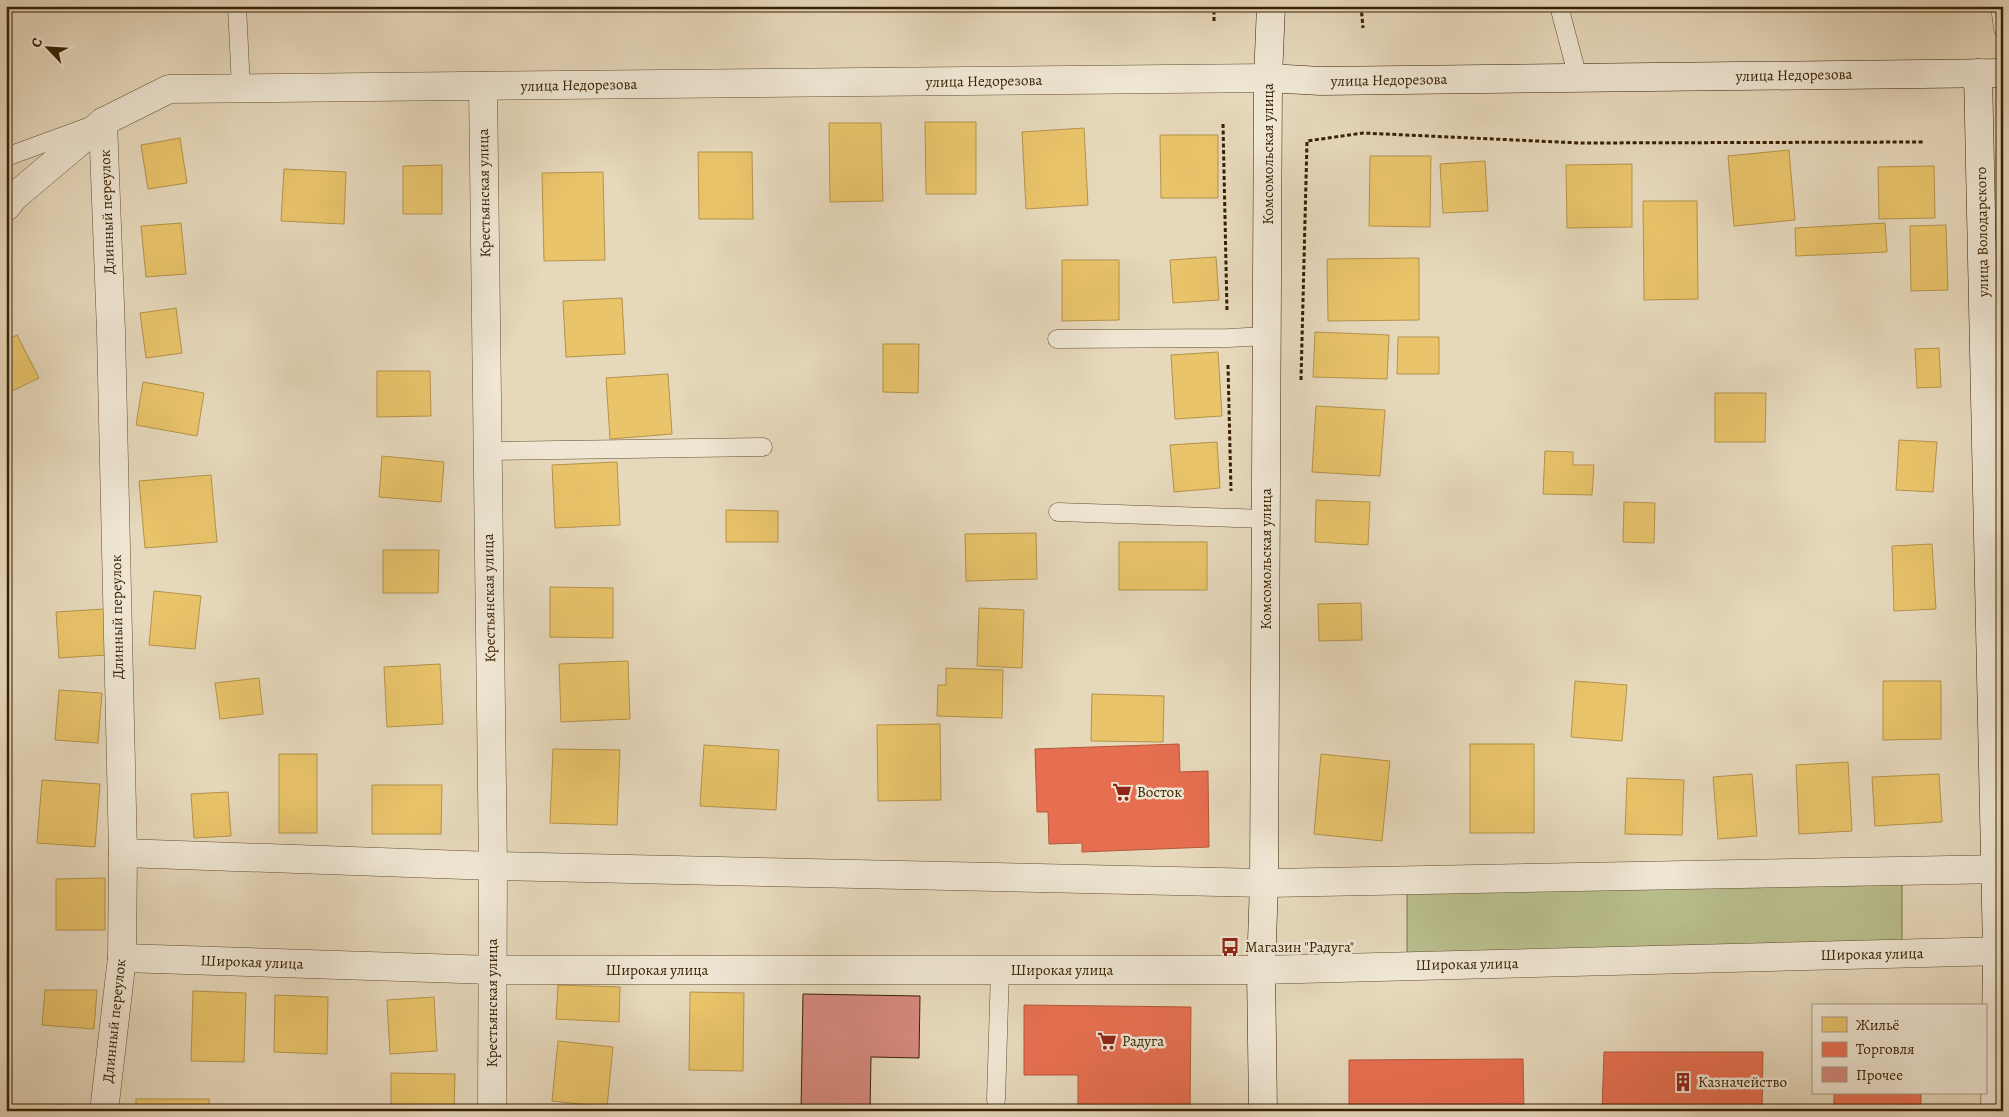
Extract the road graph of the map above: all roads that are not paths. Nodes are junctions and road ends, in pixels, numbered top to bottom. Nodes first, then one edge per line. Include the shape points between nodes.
1 (236, 6) edge
2 (1271, 6) edge
3 (1559, 6) edge
4 (2000, 6) edge
5 (2003, 29) edge
6 (1991, 73) edge
7 (1268, 78) junction
8 (1578, 78) junction
9 (483, 86) junction
10 (241, 88) junction
11 (104, 122) junction
12 (6, 157) edge
13 (6, 207) edge
14 (1267, 336) junction
15 (1056, 340) dead end
16 (1993, 343) edge
17 (763, 447) dead end
18 (487, 452) junction
19 (1058, 512) dead end
20 (1266, 519) junction
21 (123, 853) junction
22 (493, 866) junction
23 (1999, 869) edge
24 (1264, 883) junction
25 (2000, 951) edge
26 (122, 958) junction
27 (492, 970) junction
28 (1000, 970) junction
29 (1262, 970) junction
30 (996, 1100) dead end
31 (104, 1111) edge
32 (492, 1111) edge
33 (1263, 1111) edge
34 (1995, 1111) edge

1 - 10 lane
2 - 7 street, Комсомольская улица
3 - 8 lane
4 - 5 lane
6 - 8 street, улица Недорезова
6 - 16 street, улица Володарского
7 - 8 street, улица Недорезова via 1321,81
7 - 9 street, улица Недорезова
7 - 14 street, Комсомольская улица
9 - 10 street, улица Недорезова
9 - 18 street, Крестьянская улица
10 - 11 street, улица Недорезова via 169,89
11 - 12 lane
11 - 13 street, улица Недорезова
11 - 21 street, Длинный переулок
14 - 15 lane
14 - 20 street, Комсомольская улица
16 - 23 street, улица Володарского
17 - 18 lane
18 - 22 street, Крестьянская улица
19 - 20 lane
20 - 24 street, Комсомольская улица
21 - 22 street
21 - 26 street, Длинный переулок
22 - 24 street
22 - 27 street, Крестьянская улица
23 - 24 street
23 - 25 street, улица Володарского
24 - 29 street, Комсомольская улица
25 - 29 street, Широкая улица
25 - 34 street, улица Володарского
26 - 27 street, Широкая улица
26 - 31 street, Длинный переулок
27 - 28 street, Широкая улица
27 - 32 street, Крестьянская улица
28 - 29 street, Широкая улица
28 - 30 lane
29 - 33 street, Комсомольская улица

